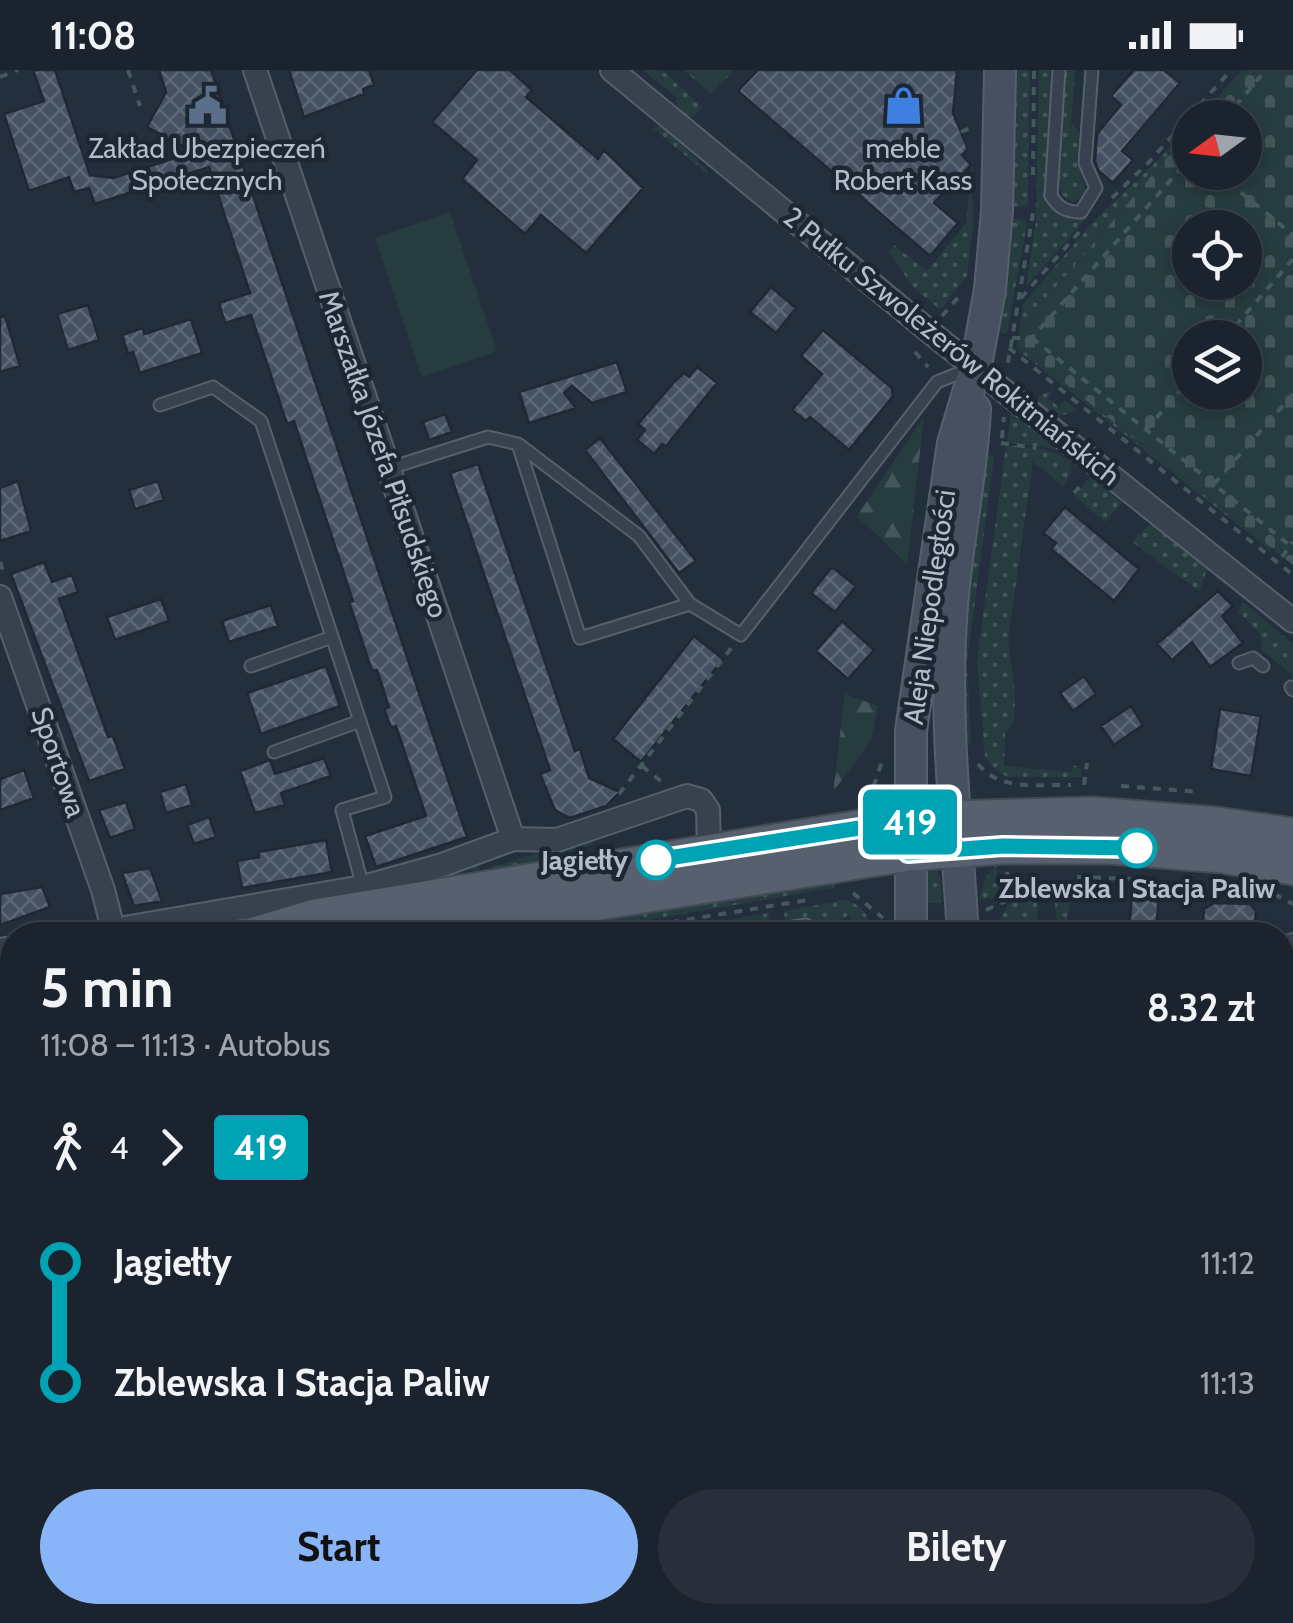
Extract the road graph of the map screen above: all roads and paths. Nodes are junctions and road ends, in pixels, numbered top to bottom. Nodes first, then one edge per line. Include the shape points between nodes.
1 (18, 70) edge
2 (128, 70) edge
3 (255, 70) edge
4 (612, 70) edge
5 (1000, 70) edge
6 (1034, 70) edge
7 (1058, 70) edge
8 (1092, 70) edge
9 (1232, 70) edge
10 (1266, 70) edge
11 (0, 77) edge
12 (1240, 100) edge
13 (140, 106) dead end
14 (1033, 177) dead end
15 (1172, 179) edge
16 (1238, 190) edge
17 (1110, 200) dead end
18 (998, 211) junction
19 (1092, 218) dead end
20 (1293, 234) edge
21 (1293, 259) edge
22 (1019, 300) junction
23 (1240, 320) edge
24 (1010, 338) junction
25 (1032, 338) junction
26 (1008, 348) junction
27 (976, 366) junction
28 (1007, 391) junction
29 (1293, 394) edge
30 (1172, 399) edge
31 (160, 406) dead end
32 (1146, 430) junction
33 (518, 444) junction
34 (1001, 448) dead end
35 (390, 468) junction
36 (1214, 484) junction
37 (1292, 545) edge
38 (1282, 557) dead end
39 (0, 562) edge
40 (1293, 575) edge
41 (3, 587) edge
42 (690, 604) junction
43 (1293, 621) edge
44 (741, 635) junction
45 (332, 637) junction
46 (1239, 663) dead end
47 (251, 666) dead end
48 (1263, 666) dead end
49 (360, 721) junction
50 (274, 752) dead end
51 (884, 757) dead end
52 (975, 760) dead end
53 (1087, 763) dead end
54 (1004, 783) dead end
55 (1084, 785) dead end
56 (860, 800) dead end
57 (593, 827) junction
58 (958, 833) junction
59 (909, 836) junction
60 (1293, 836) edge
61 (512, 839) junction
62 (709, 852) junction
63 (1293, 867) edge
64 (1022, 876) dead end
65 (1060, 876) dead end
66 (1133, 879) dead end
67 (363, 887) junction
68 (1263, 888) dead end
69 (853, 893) dead end
70 (816, 899) dead end
71 (1293, 904) edge
72 (988, 910) dead end
73 (112, 922) edge
74 (156, 922) edge
75 (298, 922) edge
76 (554, 922) edge
77 (673, 922) edge
78 (883, 922) edge
79 (910, 922) edge
80 (962, 922) edge

1 - 11 path
2 - 13 path
3 - 35 street, Marszałka Józefa Piłsudskiego
4 - 27 street, 2 Pułku Szwoleżerów Rokitniańskich
5 - 18 street, Aleja Niepodległości
6 - 14 path
7 - 8 lane via 1051,196 1072,212 1081,212 1096,188 1085,162
9 - 17 path
10 - 12 path
15 - 25 path
16 - 20 path
18 - 22 path via 1033,213
18 - 27 street, Aleja Niepodległości
19 - 22 path
21 - 23 path
22 - 24 path
24 - 25 path
24 - 26 path
25 - 32 path
26 - 28 path
26 - 40 path
27 - 28 street, 2 Pułku Szwoleżerów Rokitniańskich
27 - 44 lane via 937,382
27 - 58 street, Aleja Niepodległości via 949,661
27 - 59 street, Aleja Niepodległości via 952,443 920,661 908,760
28 - 34 path
28 - 43 street, 2 Pułku Szwoleżerów Rokitniańskich
29 - 36 path
30 - 32 path
31 - 45 lane via 213,387 260,422
32 - 36 path
33 - 35 lane via 488,437
33 - 42 lane via 640,536
33 - 42 lane via 580,638
35 - 61 street, Marszałka Józefa Piłsudskiego
36 - 37 path
37 - 38 path
39 - 41 path
41 - 73 street, Sportowa
42 - 44 lane
44 - 57 path
45 - 47 lane
45 - 49 lane
46 - 48 lane via 1253,658
49 - 50 lane
49 - 67 lane via 386,797 342,810
51 - 56 path
52 - 54 path
53 - 55 path
57 - 61 street via 557,840
57 - 62 street via 687,796 708,810
58 - 59 main road
58 - 60 main road via 1029,814 1149,818
58 - 63 main road
58 - 80 street, Aleja Niepodległości
59 - 62 main road
59 - 76 main road
59 - 79 street, Aleja Niepodległości
61 - 67 street
62 - 75 main road
64 - 72 path via 1008,878 1006,900
65 - 66 path
67 - 74 street
68 - 71 path
69 - 78 path
70 - 77 path

